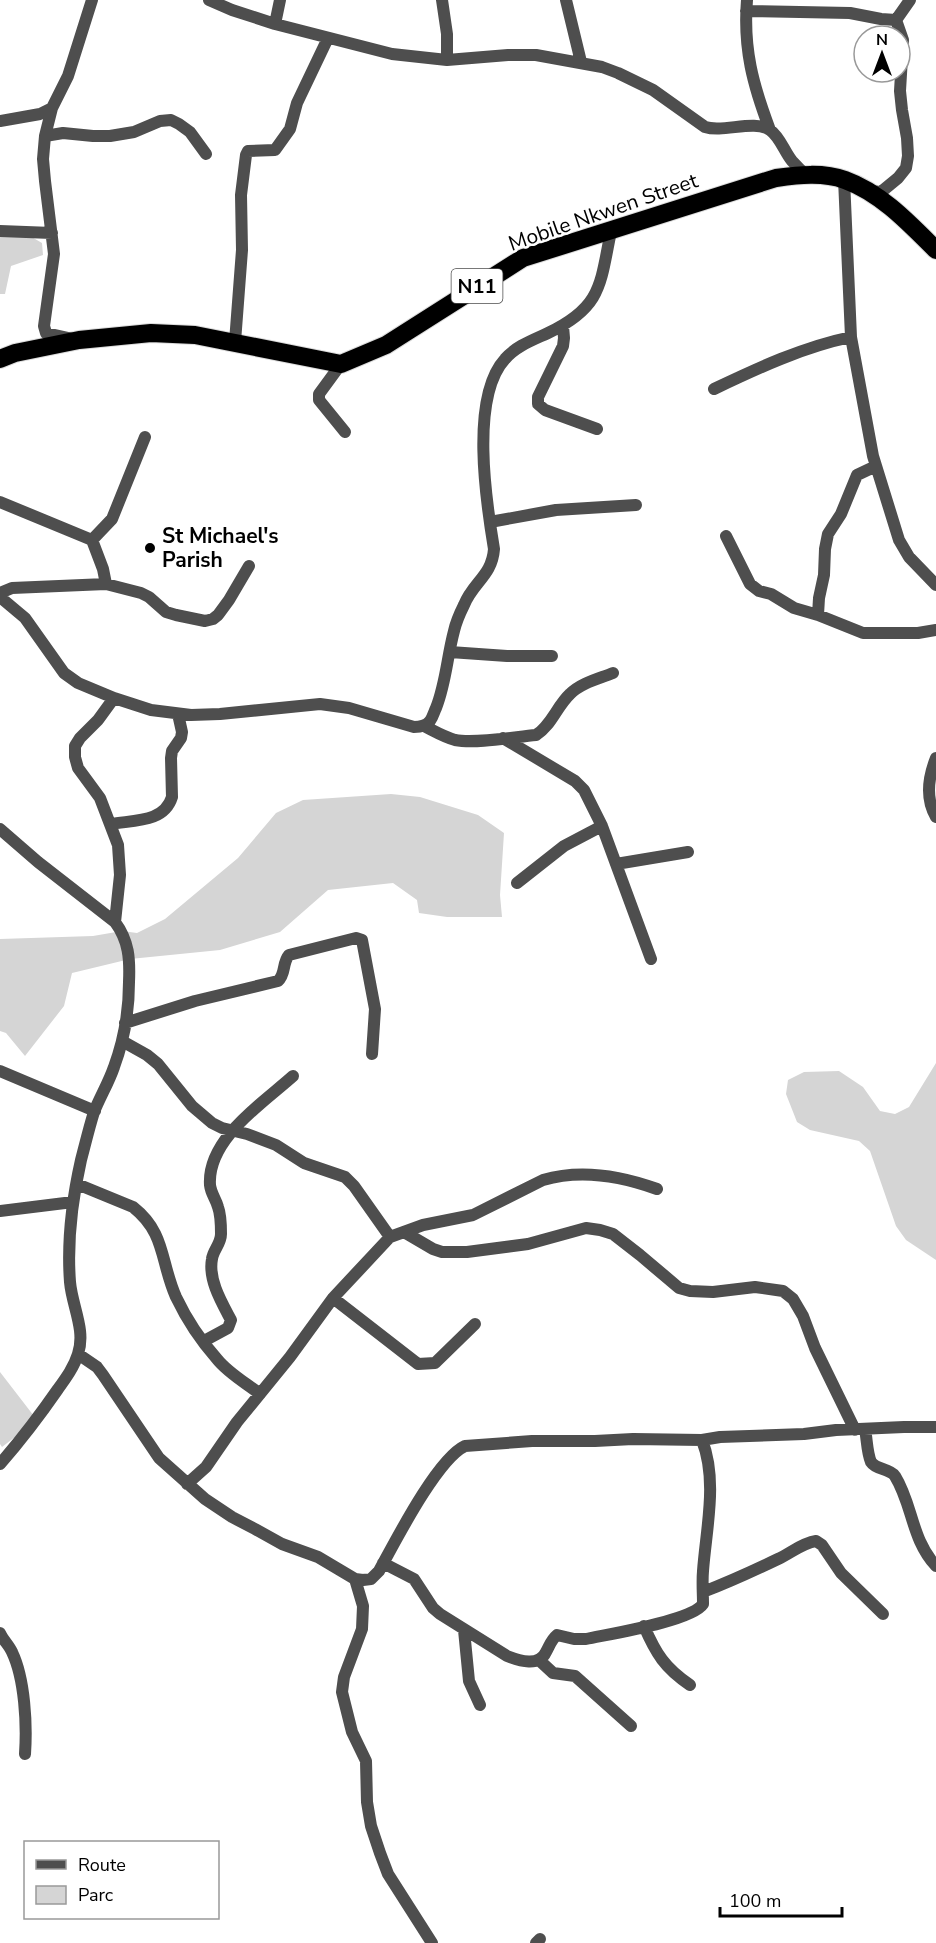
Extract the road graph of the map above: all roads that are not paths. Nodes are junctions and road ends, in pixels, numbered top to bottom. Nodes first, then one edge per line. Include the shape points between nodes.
1 (92, 0) edge
2 (209, 0) edge
3 (280, 0) edge
4 (442, 0) edge
5 (566, 0) edge
6 (910, 0) edge
7 (746, 6) edge
8 (896, 20) junction
9 (275, 24) junction
10 (327, 38) junction
11 (447, 60) junction
12 (581, 62) junction
13 (47, 114) junction
14 (0, 121) edge
15 (770, 130) junction
16 (45, 136) junction
17 (206, 154) dead end
18 (805, 174) junction
19 (844, 179) junction
20 (868, 191) junction
21 (0, 231) edge
22 (612, 231) junction
23 (52, 233) junction
24 (936, 250) edge
25 (563, 326) junction
26 (851, 337) junction
27 (79, 340) junction
28 (235, 342) junction
29 (0, 359) edge
30 (341, 364) junction
31 (714, 389) dead end
32 (597, 429) dead end
33 (345, 432) dead end
34 (145, 437) dead end
35 (876, 466) junction
36 (0, 502) edge
37 (636, 505) dead end
38 (490, 522) junction
39 (726, 536) dead end
40 (92, 540) junction
41 (249, 566) dead end
42 (106, 584) junction
43 (936, 585) edge
44 (0, 595) edge
45 (819, 615) junction
46 (936, 630) edge
47 (450, 652) junction
48 (552, 656) dead end
49 (613, 673) dead end
50 (114, 698) junction
51 (178, 714) junction
52 (424, 726) junction
53 (503, 738) junction
54 (936, 758) edge
55 (936, 818) edge
56 (111, 824) junction
57 (602, 826) junction
58 (0, 829) edge
59 (688, 852) dead end
60 (616, 864) junction
61 (517, 883) dead end
62 (115, 922) junction
63 (651, 959) dead end
64 (125, 1023) junction
65 (122, 1041) junction
66 (372, 1054) dead end
67 (0, 1071) edge
68 (293, 1076) dead end
69 (95, 1111) junction
70 (232, 1131) junction
71 (77, 1184) junction
72 (657, 1189) dead end
73 (73, 1202) junction
74 (0, 1210) edge
75 (404, 1232) junction
76 (390, 1238) junction
77 (333, 1298) junction
78 (475, 1324) dead end
79 (204, 1341) junction
80 (78, 1354) junction
81 (260, 1395) junction
82 (936, 1427) edge
83 (860, 1430) junction
84 (702, 1440) junction
85 (0, 1464) edge
86 (187, 1484) junction
87 (383, 1563) junction
88 (936, 1566) edge
89 (355, 1579) junction
90 (703, 1592) junction
91 (883, 1614) dead end
92 (644, 1626) junction
93 (464, 1630) junction
94 (0, 1633) edge
95 (539, 1660) junction
96 (690, 1685) dead end
97 (480, 1705) dead end
98 (631, 1726) dead end
99 (25, 1754) dead end
100 (432, 1943) edge

1 - 13 street via 68,76
2 - 9 street
3 - 9 street
4 - 11 street
5 - 12 street
6 - 8 street
7 - 8 street
7 - 15 street via 746,43 755,89
8 - 20 street via 903,40 900,91 907,138 906,168 881,192
9 - 10 street
10 - 11 street via 392,54
10 - 28 street via 297,102 290,129 275,150 252,150 246,155
11 - 12 street via 508,54
12 - 15 street via 640,82 705,127 715,130 750,126
13 - 14 street
13 - 16 street
15 - 18 street
16 - 17 street via 110,136 171,120 190,132
16 - 23 street via 43,159
18 - 19 highway, Mobile Nkwen Street / N11
18 - 22 highway, Mobile Nkwen Street / N11 via 776,178
19 - 20 highway, Mobile Nkwen Street / N11
19 - 26 street
20 - 24 highway, Mobile Nkwen Street / N11 via 902,216
21 - 23 street
22 - 25 street via 596,295
22 - 30 highway, Mobile Nkwen Street / N11 via 523,258 386,345
23 - 27 street via 54,254 46,333
25 - 32 street via 563,346 538,404
25 - 38 street via 513,351 503,361 490,388 484,468
26 - 31 street via 786,357
26 - 35 street
27 - 28 highway via 151,333
27 - 29 highway
28 - 30 highway
30 - 33 street via 319,394 319,400
34 - 40 street via 111,519
35 - 43 street via 898,540
35 - 45 street via 857,475 828,534
36 - 40 street
37 - 38 street via 555,510
38 - 47 street via 494,560 465,600
39 - 45 street via 750,584 794,608
40 - 42 street
41 - 42 street via 218,615 205,621 166,612 141,593
42 - 44 street via 12,588
44 - 50 street via 25,618 64,673
45 - 46 street via 863,633
47 - 48 street
47 - 52 street via 442,693 431,720
49 - 53 street via 568,695 536,735
50 - 51 street
50 - 56 street via 75,746 78,768 100,798
51 - 52 street via 320,704 414,727
51 - 56 street via 182,732 172,751 170,804 153,818
52 - 53 street via 456,740
53 - 57 street via 584,790
54 - 55 street via 930,773 929,802
56 - 62 street via 120,860
57 - 60 street
57 - 61 street via 564,846
58 - 62 street
59 - 60 street
60 - 63 street
62 - 64 street via 128,945 130,959
64 - 65 street
64 - 66 street via 278,981 289,955 356,938 362,940 375,1009
65 - 69 street
65 - 70 street via 158,1064 202,1116
67 - 69 street
68 - 70 street
69 - 71 street
70 - 76 street via 276,1145 304,1163 345,1177
70 - 79 street via 217,1152 210,1185 219,1208 221,1235 211,1261 213,1275 231,1323
71 - 73 street
71 - 79 street via 133,1207 154,1228 183,1311
72 - 75 street via 592,1175 555,1177 473,1215
73 - 74 street
73 - 80 street via 70,1280 80,1329
75 - 76 street
75 - 83 street via 433,1250 468,1252 528,1244 586,1228 600,1230 613,1234 679,1288 713,1292 755,1287 783,1291 803,1316 815,1348
76 - 77 street
77 - 78 street via 418,1364 435,1363
77 - 81 street
79 - 81 street via 218,1360
80 - 85 street via 37,1420
80 - 86 street via 97,1367 159,1458
81 - 86 street via 206,1467
82 - 83 street
83 - 84 street
83 - 88 street via 874,1466 892,1473 899,1485 918,1539
84 - 87 street via 532,1441 457,1449 416,1506
84 - 90 street via 709,1469
86 - 89 street via 232,1517
87 - 89 street via 371,1579
87 - 93 street via 414,1578 433,1608
89 - 100 street via 363,1606 362,1629 342,1692 352,1732 366,1761 367,1802 380,1853 388,1874
90 - 91 street via 816,1541 841,1573
90 - 92 street via 700,1608
92 - 95 street via 586,1639 557,1635
92 - 96 street via 653,1648 672,1673
93 - 95 street via 518,1661
93 - 97 street via 469,1681
94 - 99 street via 12,1652 21,1686 26,1718
95 - 98 street via 553,1673 575,1676

